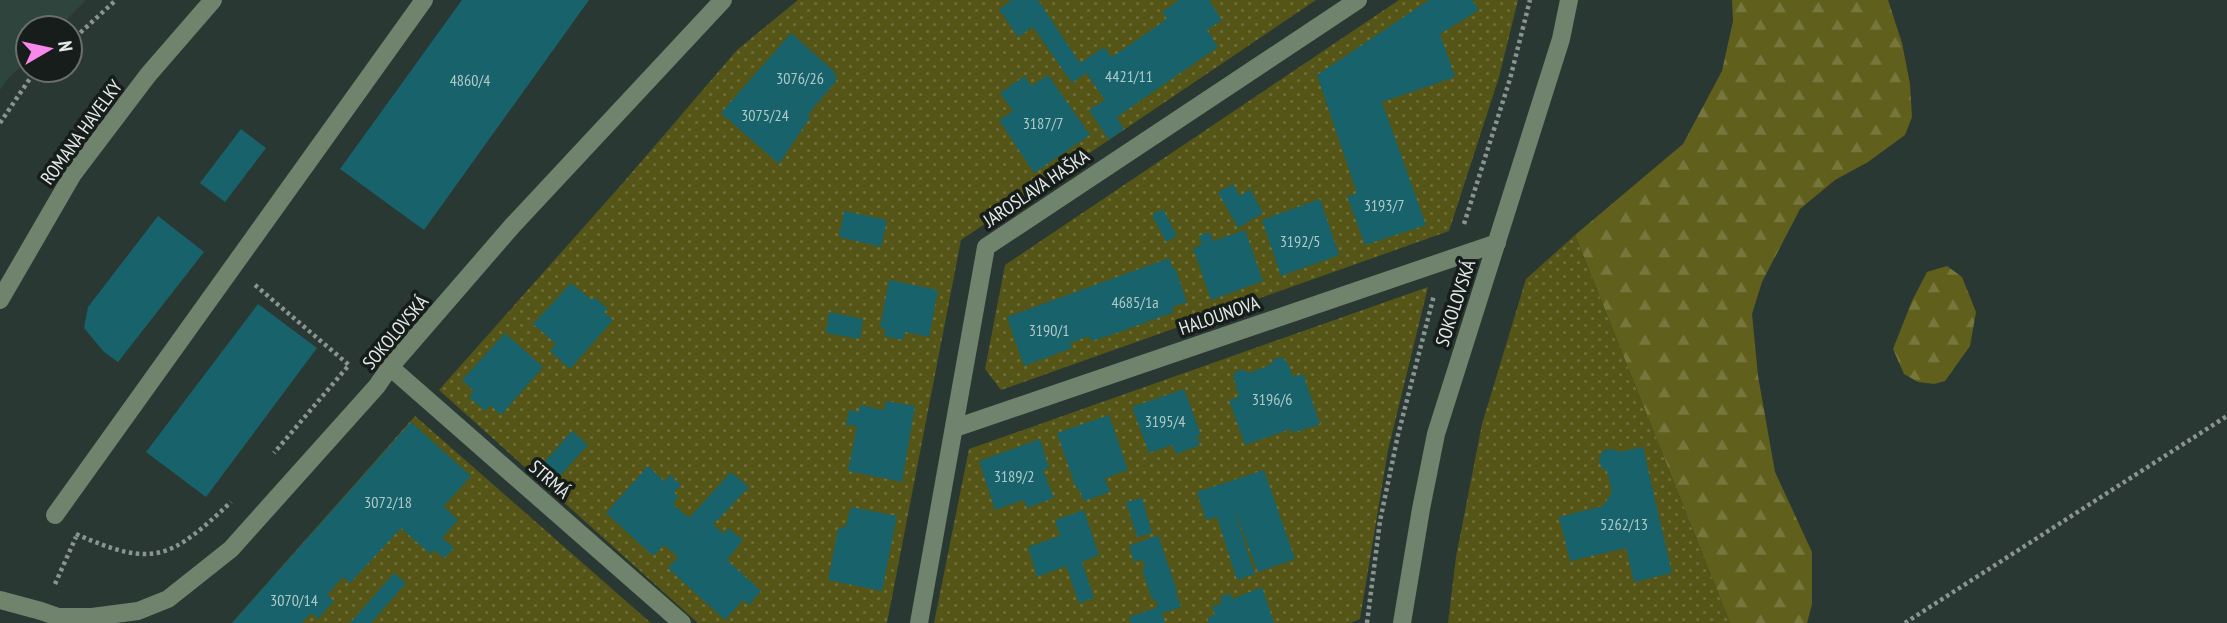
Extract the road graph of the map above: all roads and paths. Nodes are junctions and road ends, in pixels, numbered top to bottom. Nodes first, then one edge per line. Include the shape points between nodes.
1 (116, 0) edge
2 (213, 0) edge
3 (424, 0) edge
4 (723, 0) edge
5 (1358, 0) edge
6 (1530, 0) edge
7 (1569, 0) edge
8 (84, 29) edge
9 (26, 84) edge
10 (0, 123) edge
11 (1462, 230) dead end
12 (1497, 243) junction
13 (1442, 261) junction
14 (233, 266) junction
15 (0, 300) edge
16 (390, 367) junction
17 (2227, 416) edge
18 (955, 428) junction
19 (273, 454) dead end
20 (240, 494) dead end
21 (55, 515) joint
22 (77, 535) junction
23 (55, 584) dead end
24 (0, 600) edge
25 (59, 620) edge
26 (682, 623) edge
27 (919, 623) edge
28 (1367, 623) edge
29 (1402, 623) edge
30 (1905, 623) edge

1 - 8 path
2 - 15 street, ROMANA HAVELKY via 148,75 73,174
3 - 14 street
4 - 16 street, SOKOLOVSKÁ via 513,225
5 - 18 street, JAROSLAVA HAŠKA via 986,247
6 - 11 path
7 - 12 street, SOKOLOVSKÁ
9 - 10 path
12 - 13 street, HALOUNOVA
12 - 29 street, SOKOLOVSKÁ via 1436,435
13 - 18 street, HALOUNOVA
13 - 28 path via 1380,521
14 - 19 path via 349,365
14 - 21 street
16 - 25 street, SOKOLOVSKÁ via 232,549 190,583 168,599 138,611
16 - 26 street, STRMÁ
17 - 30 path
18 - 27 street, JAROSLAVA HAŠKA
20 - 22 path via 182,545 155,555 128,554
21 - 22 path
22 - 23 path
24 - 25 street, SOKOLOVSKÁ

